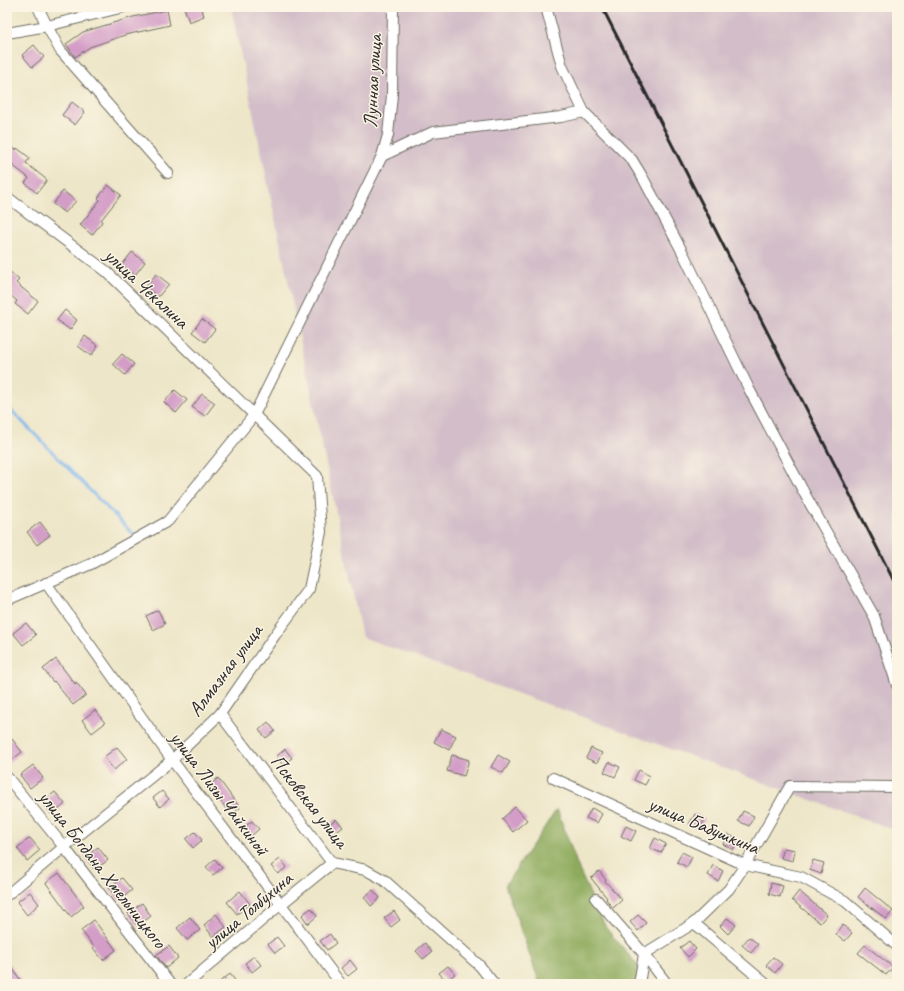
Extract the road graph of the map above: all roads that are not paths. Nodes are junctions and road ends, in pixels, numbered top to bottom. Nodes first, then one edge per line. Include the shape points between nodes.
1 (38, 7) edge
2 (124, 7) edge
3 (393, 7) edge
4 (546, 7) edge
5 (47, 26) junction
6 (7, 33) edge
7 (584, 112) junction
8 (382, 156) junction
9 (168, 173) dead end
10 (7, 197) edge
11 (254, 415) junction
12 (46, 583) junction
13 (7, 600) edge
14 (897, 685) edge
15 (220, 714) junction
16 (172, 760) junction
17 (7, 777) edge
18 (553, 778) dead end
19 (897, 787) edge
20 (64, 847) junction
21 (332, 864) junction
22 (745, 865) junction
23 (7, 895) edge
24 (596, 899) dead end
25 (280, 905) junction
26 (694, 923) junction
27 (897, 946) edge
28 (644, 954) junction
29 (170, 984) edge
30 (187, 984) edge
31 (340, 984) edge
32 (494, 984) edge
33 (639, 984) edge
34 (667, 984) edge
35 (766, 984) edge

1 - 5 street
2 - 5 street
3 - 8 street, Лунная улица via 392,95 388,135
4 - 7 street via 562,66
5 - 6 street
5 - 9 street via 60,50
7 - 8 street via 433,132
7 - 14 street via 632,160 644,178 748,389 874,616
8 - 11 street, Лунная улица
10 - 11 street, улица Чекалина via 106,272
11 - 12 street, Лунная улица via 168,521 92,564
11 - 15 street, Алмазная улица via 317,476 321,532 309,589
12 - 13 street, Лунная улица
12 - 16 street, улица Лизы Чайкиной
15 - 16 street, Алмазная улица
15 - 21 street, Псковская улица
16 - 20 street, Алмазная улица
16 - 25 street, улица Лизы Чайкиной
17 - 20 street, улица Богдана Хмельницкого
18 - 22 street, улица Бабушкина
19 - 22 street via 790,786
20 - 23 street, Алмазная улица
20 - 29 street, улица Богдана Хмельницкого
21 - 25 street, улица Толбухина
21 - 32 street, Псковская улица via 366,870 384,880 480,966
22 - 26 street via 729,890
22 - 27 street, улица Бабушкина via 801,878 845,901
24 - 28 street
25 - 30 street, улица Толбухина
25 - 31 street, улица Лизы Чайкиной
26 - 28 street
26 - 35 street
28 - 33 street
28 - 34 street

